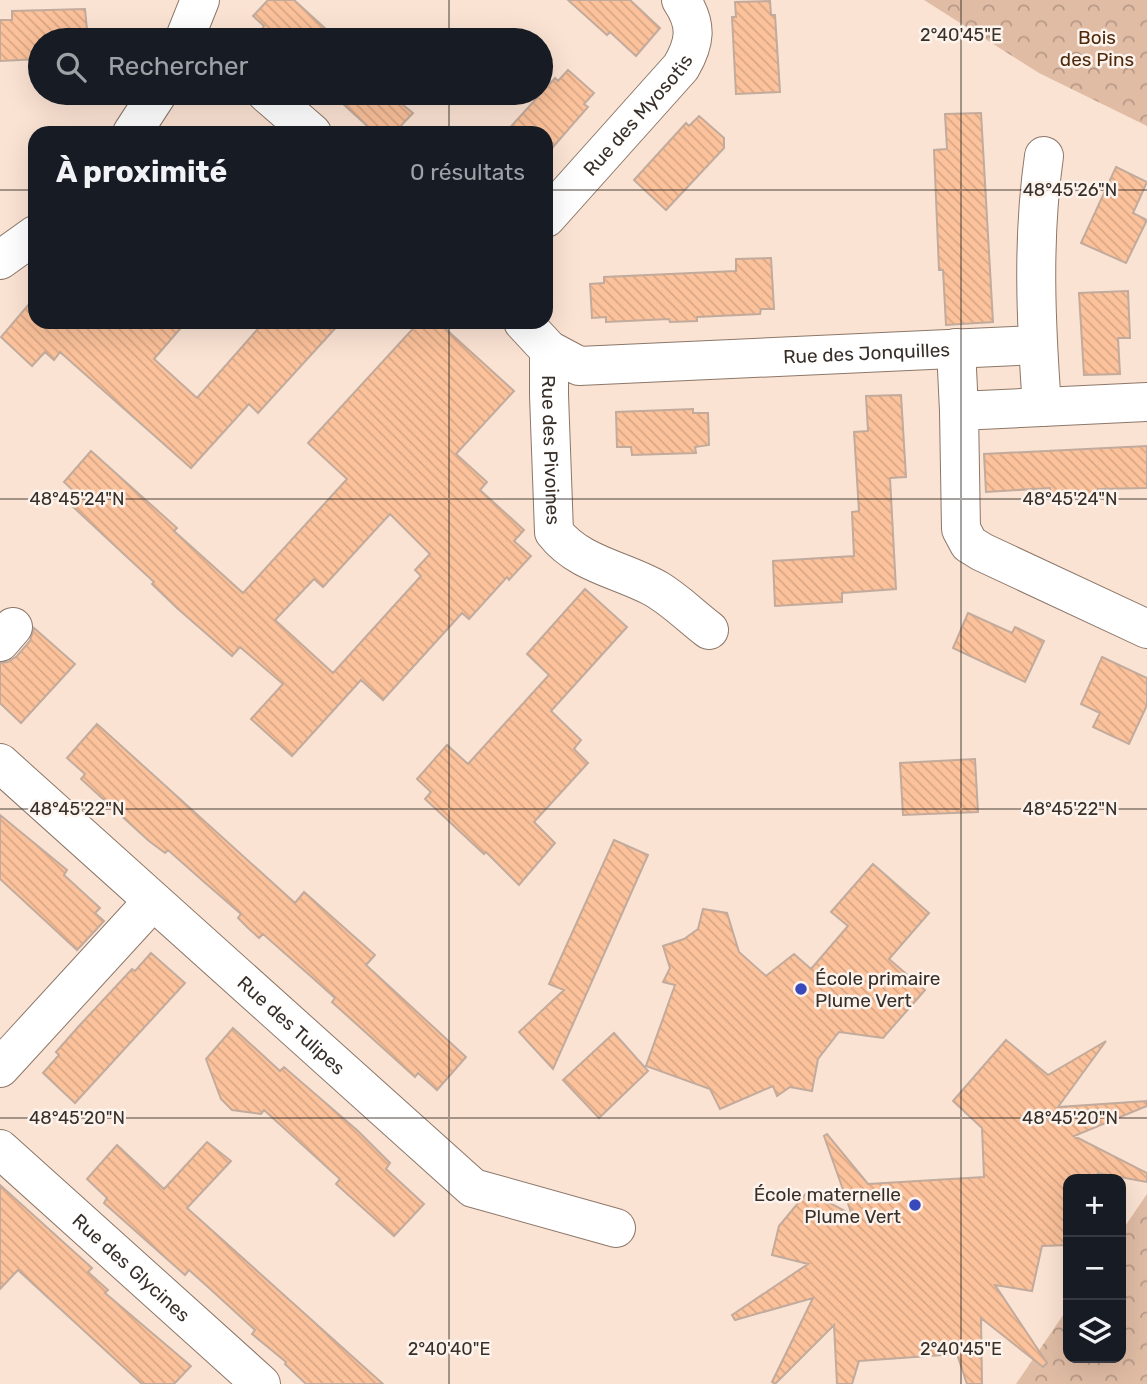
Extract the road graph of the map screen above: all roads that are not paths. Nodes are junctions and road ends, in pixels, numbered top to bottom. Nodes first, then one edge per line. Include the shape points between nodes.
1 (681, 0) edge
2 (150, 105) edge
3 (280, 105) edge
4 (137, 126) edge
5 (304, 126) edge
6 (1044, 156) dead end
7 (553, 210) edge
8 (28, 241) edge
9 (0, 260) edge
10 (530, 329) edge
11 (1037, 345) junction
12 (956, 348) junction
13 (549, 350) junction
14 (1147, 402) edge
15 (1042, 407) junction
16 (959, 411) junction
17 (1147, 629) edge
18 (709, 631) dead end
19 (0, 763) edge
20 (153, 901) junction
21 (0, 1068) edge
22 (0, 1149) edge
23 (616, 1228) dead end
24 (261, 1384) edge

1 - 7 street, Rue des Myosotis via 694,34 681,67
2 - 4 street
3 - 5 street
6 - 11 street via 1037,201
8 - 9 street
10 - 13 street, Rue des Jonquilles
11 - 12 street, Rue des Jonquilles
11 - 15 street
12 - 13 street, Rue des Jonquilles via 579,366
12 - 16 street
13 - 18 street, Rue des Pivoines via 554,532 579,555 658,590
14 - 15 street
15 - 16 street
16 - 17 street via 961,529 969,544
19 - 20 street, Rue des Tulipes
20 - 21 street
20 - 23 street, Rue des Tulipes via 473,1188
22 - 24 street, Rue des Glycines

